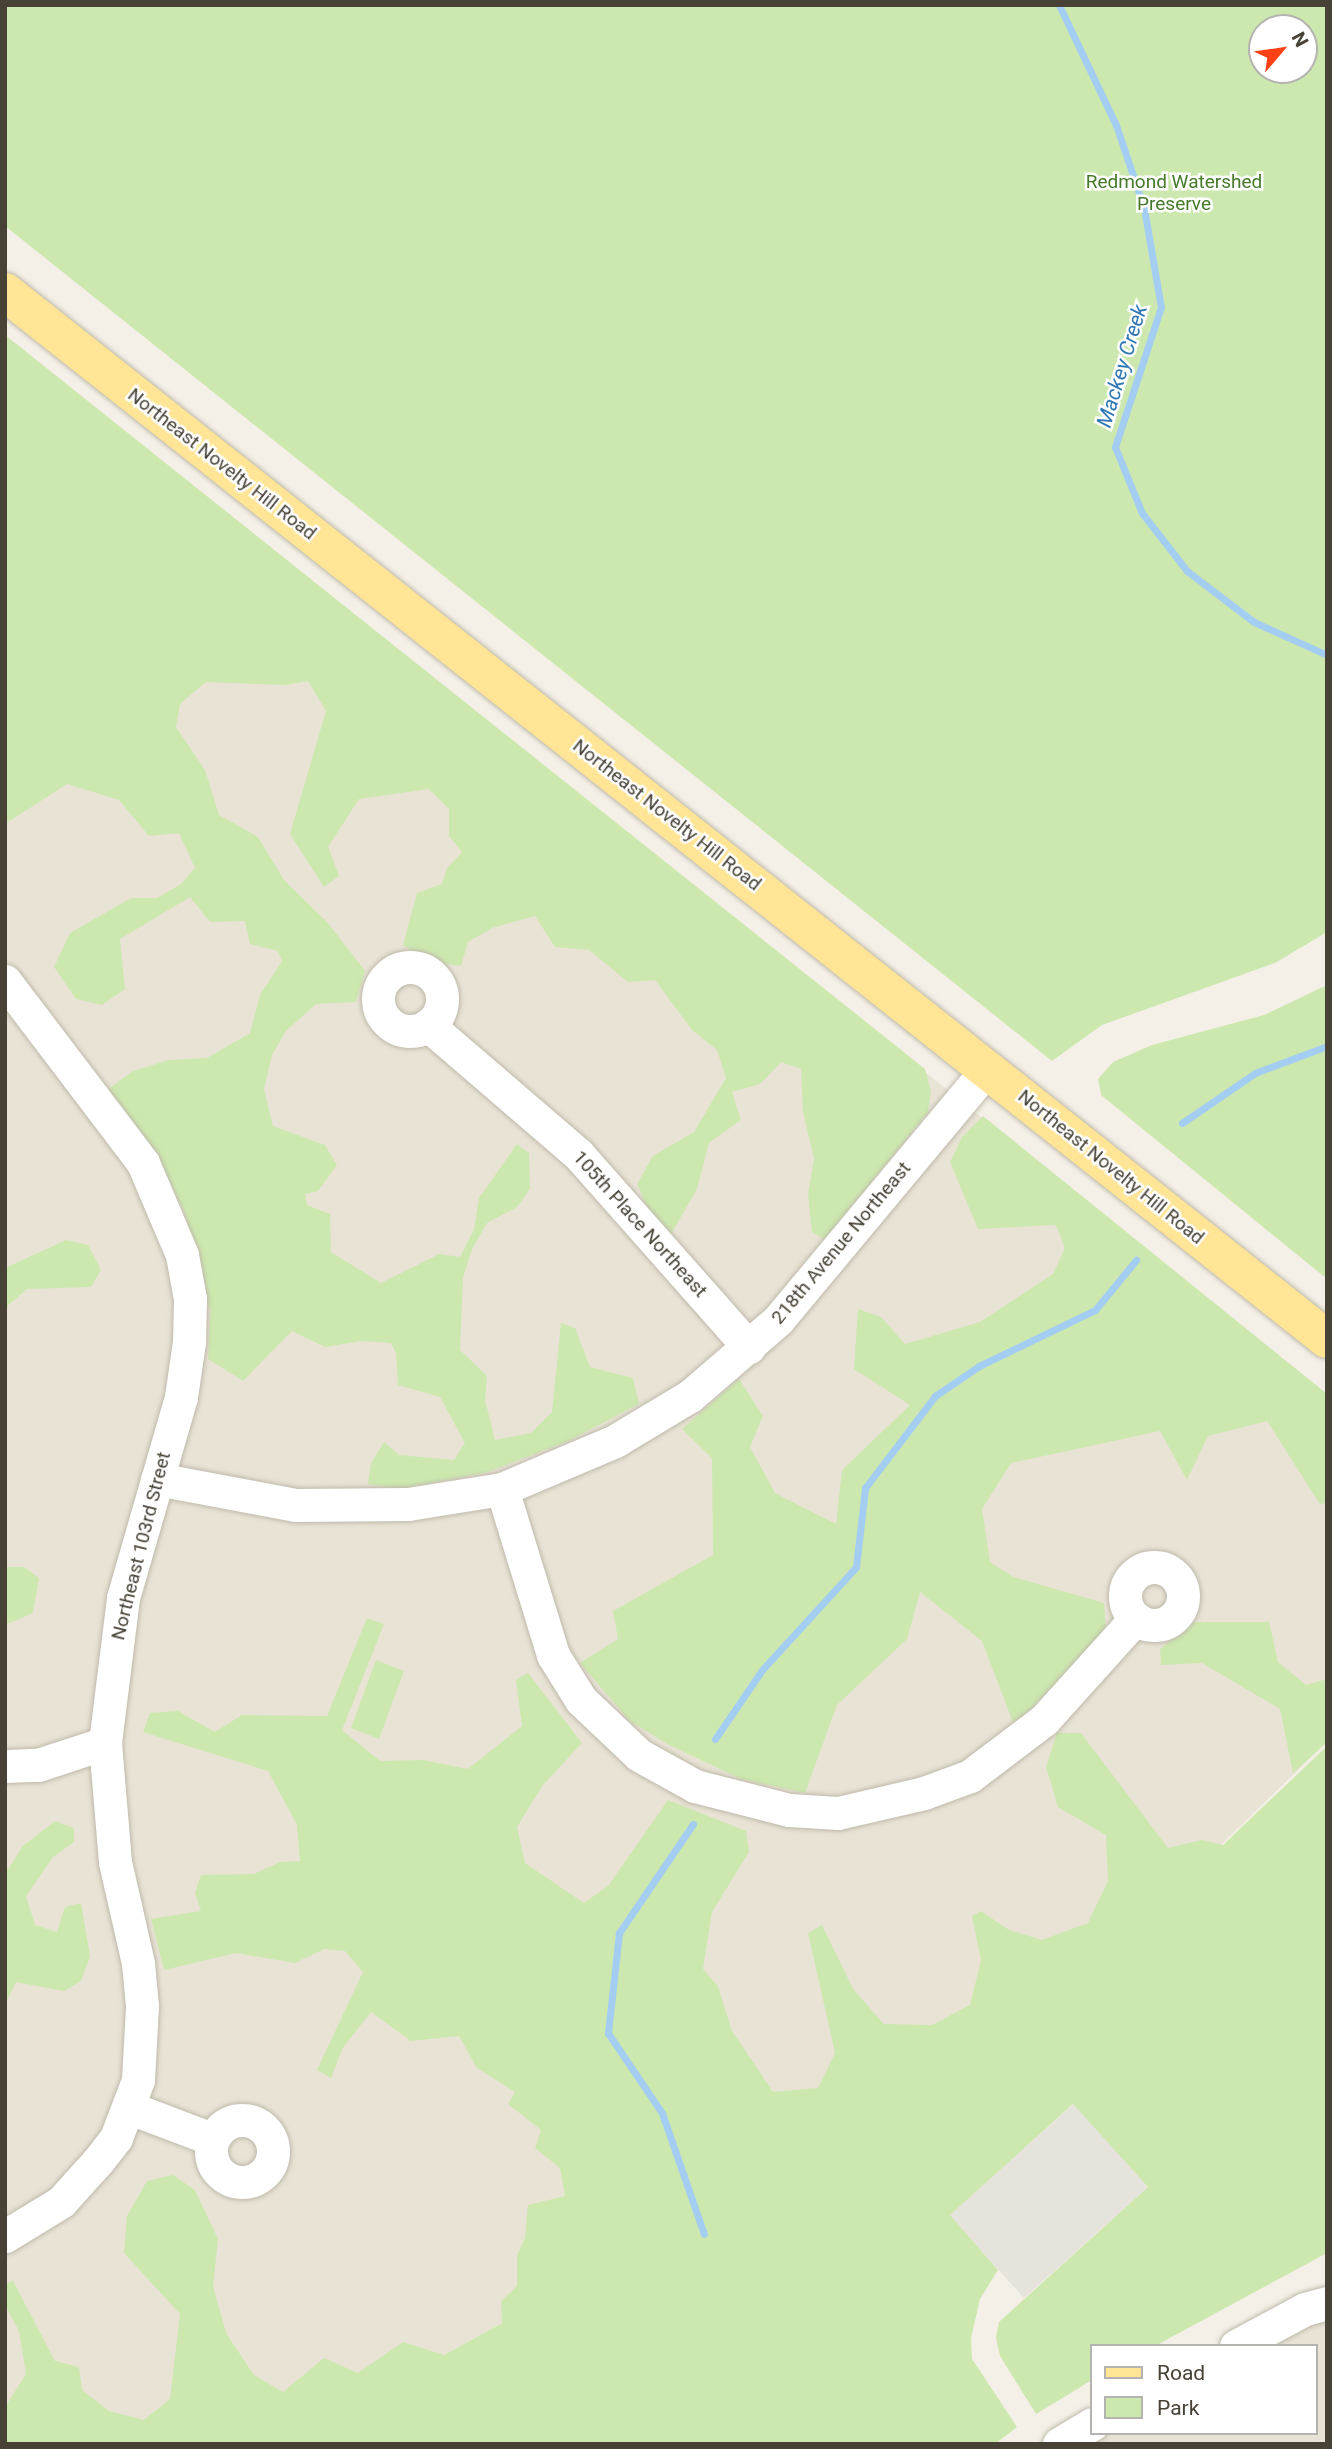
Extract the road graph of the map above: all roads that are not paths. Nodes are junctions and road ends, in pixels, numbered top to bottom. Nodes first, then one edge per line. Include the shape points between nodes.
1 (5, 292) edge
2 (7, 988) edge
3 (428, 1025) dead end
4 (988, 1068) junction
5 (1327, 1339) edge
6 (750, 1347) junction
7 (157, 1479) junction
8 (502, 1489) junction
9 (1136, 1618) dead end
10 (105, 1743) junction
11 (5, 1766) edge
12 (130, 2108) junction
13 (212, 2139) dead end
14 (5, 2235) edge
15 (1320, 2300) edge
16 (1240, 2344) edge
17 (1090, 2425) edge
18 (1059, 2444) edge

1 - 4 main road, Northeast Novelty Hill Road
2 - 7 street, Northeast 103rd Street via 144,1163 182,1255 190,1298 189,1342 181,1397
3 - 6 street, 105th Place Northeast via 578,1154
4 - 5 main road, Northeast Novelty Hill Road
4 - 6 street, 218th Avenue Northeast via 803,1293
6 - 8 street, 218th Avenue Northeast via 690,1396 615,1441
7 - 8 street, 218th Avenue Northeast via 296,1505 408,1504
7 - 10 street, Northeast 103rd Street via 123,1598
8 - 9 street via 553,1655 581,1700 639,1755 695,1786 764,1805 838,1813 924,1793 970,1776 1044,1720
10 - 11 street via 38,1765
10 - 12 street, Northeast 103rd Street via 115,1862 138,1963 142,2006 141,2053
12 - 13 street
12 - 14 street, Northeast 103rd Street via 116,2138 61,2202
15 - 16 street
17 - 18 street

